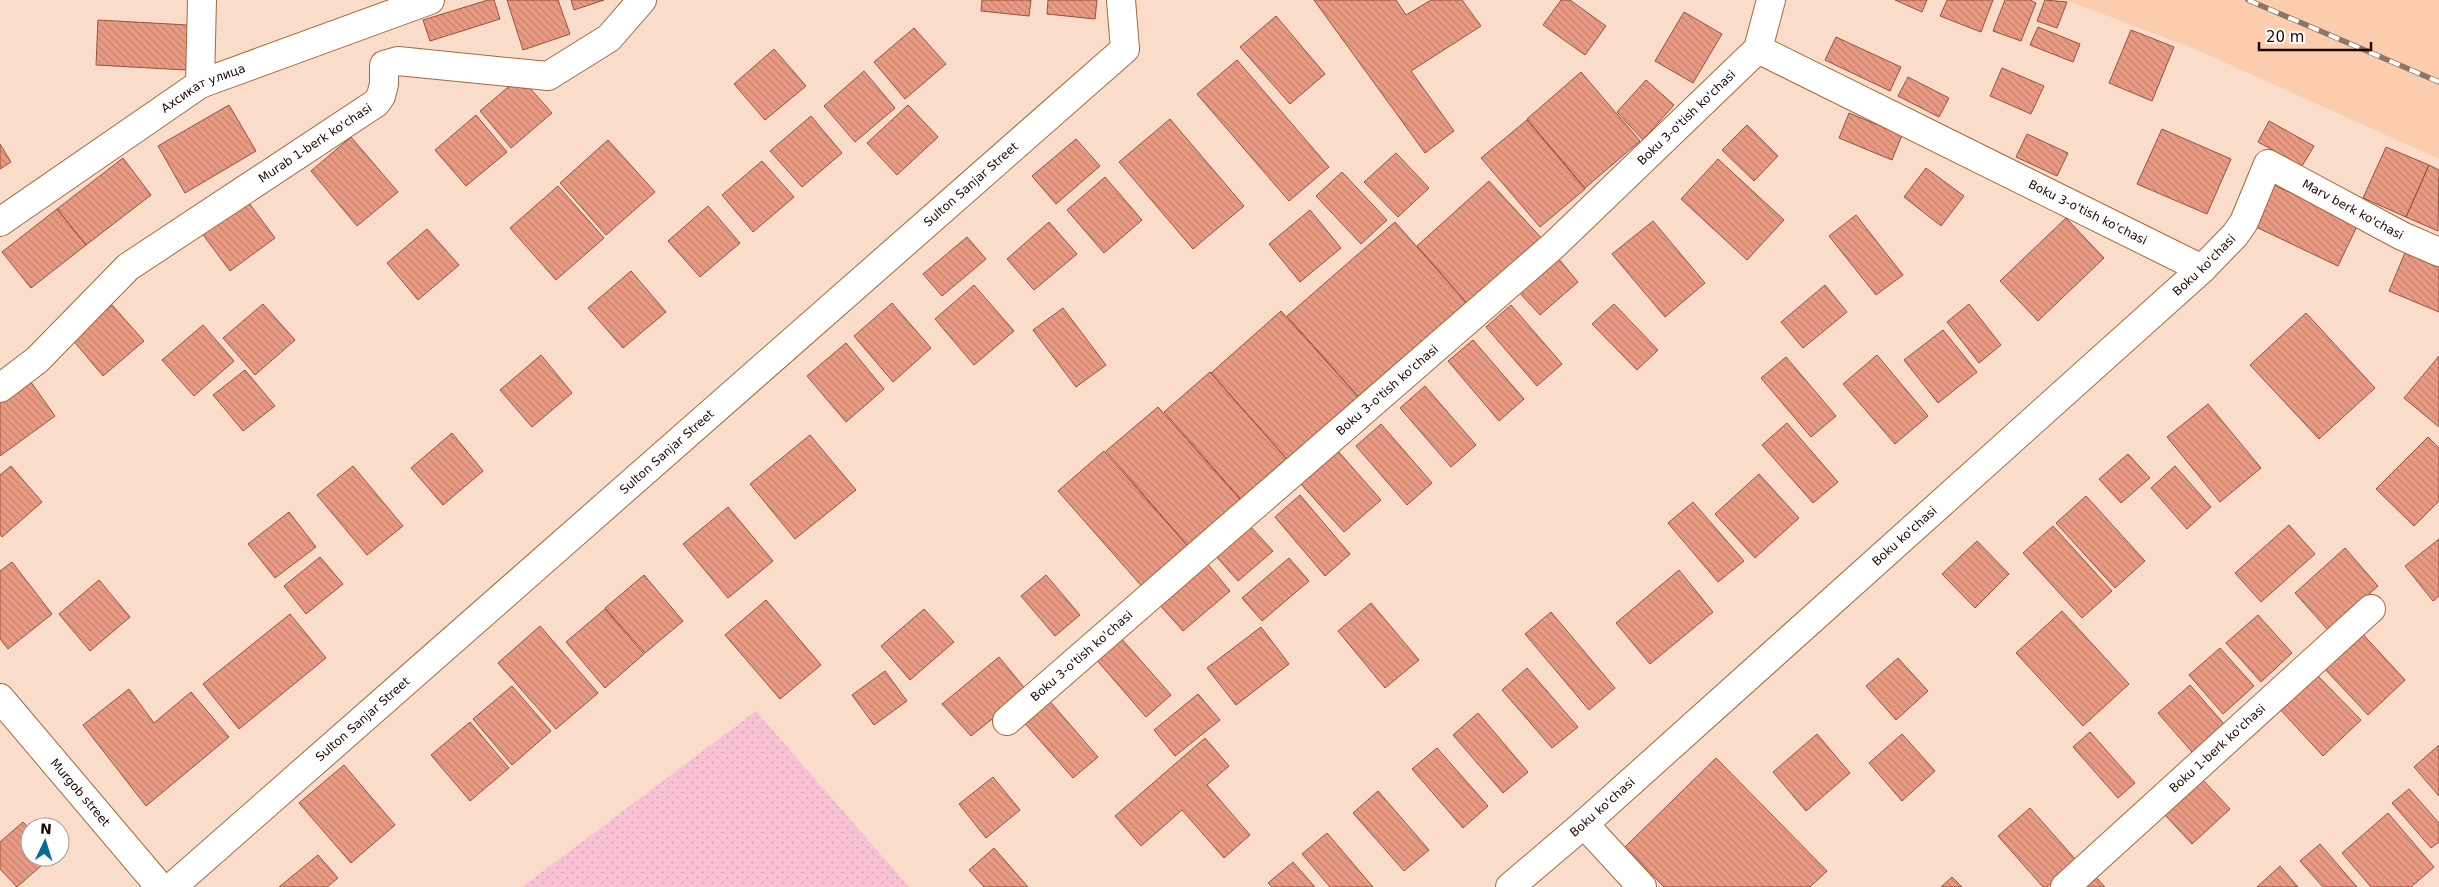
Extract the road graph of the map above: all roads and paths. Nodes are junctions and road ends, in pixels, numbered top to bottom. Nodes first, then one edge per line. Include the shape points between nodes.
1 (202, 0) edge
2 (430, 0) edge
3 (642, 0) edge
4 (1121, 0) edge
5 (1770, 0) edge
6 (1758, 49) junction
7 (200, 84) junction
8 (2268, 164) joint
9 (0, 222) edge
10 (2439, 252) edge
11 (2202, 269) junction
12 (0, 388) edge
13 (2371, 610) dead end
14 (0, 698) edge
15 (1006, 721) dead end
16 (1584, 824) junction
17 (160, 887) edge
18 (172, 887) edge
19 (1510, 887) edge
20 (1642, 887) edge
21 (2065, 887) edge

1 - 7 street
2 - 7 street, Ахсикат улица
3 - 12 street, Murab 1-berk ko'chasi via 608,38 548,76 398,61 388,63 384,66 381,96 376,103 128,267 37,360
4 - 18 street, Sulton Sanjar Street via 1125,49
5 - 6 street
6 - 11 street, Boku 3-o'tish ko'chasi
6 - 15 street, Boku 3-o'tish ko'chasi via 1553,246
7 - 9 street, Ахсикат улица
8 - 10 street, Marv berk ko'chasi via 2402,236
8 - 11 street, Boku ko'chasi via 2244,222 2235,236
11 - 16 street, Boku ko'chasi
13 - 21 street, Boku 1-berk ko'chasi
14 - 17 street, Murgob street
16 - 19 street, Boku ko'chasi
16 - 20 street

